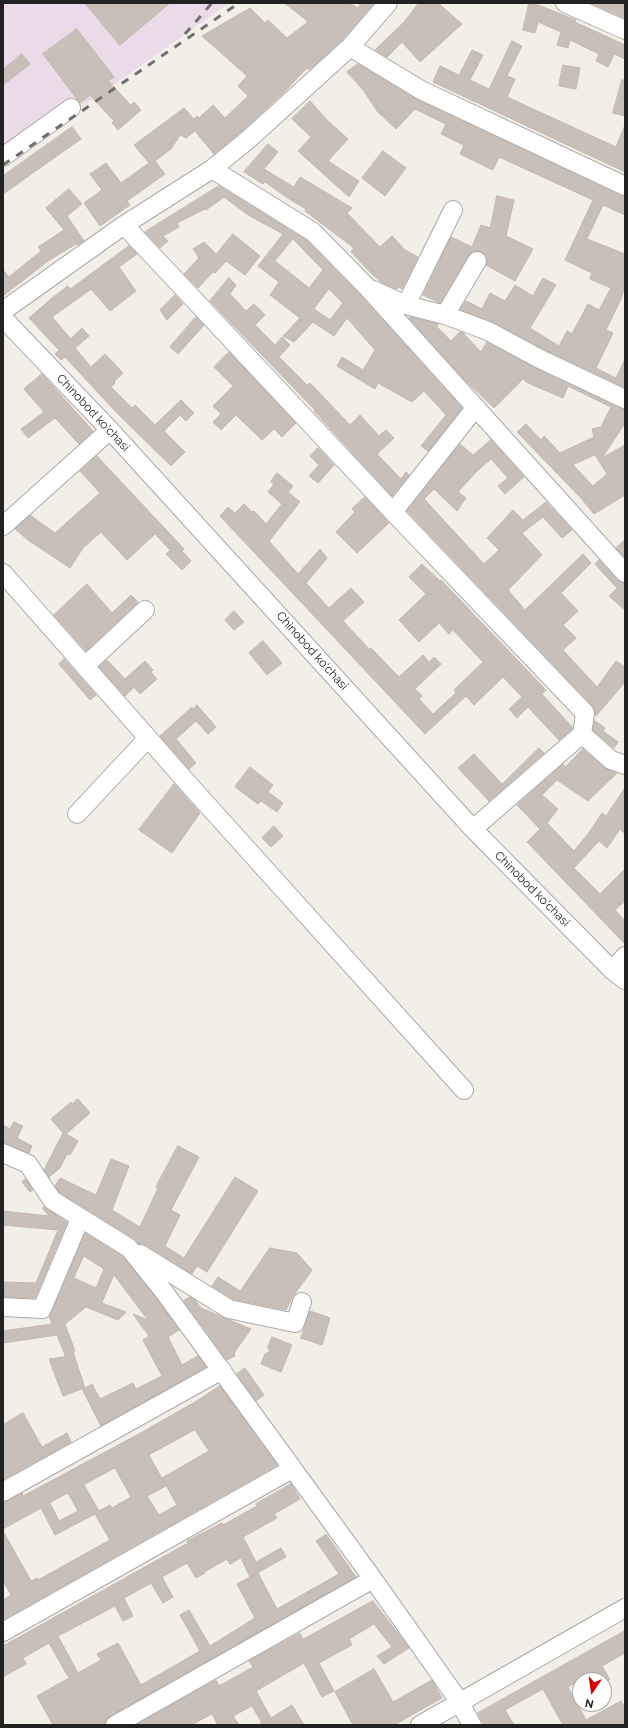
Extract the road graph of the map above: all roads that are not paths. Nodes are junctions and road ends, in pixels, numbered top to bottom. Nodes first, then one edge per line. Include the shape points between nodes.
1 (388, 3) edge
2 (565, 3) edge
3 (625, 30) edge
4 (350, 47) junction
5 (71, 108) dead end
6 (3, 156) edge
7 (212, 169) junction
8 (625, 186) edge
9 (453, 210) dead end
10 (124, 225) junction
11 (477, 261) dead end
12 (367, 287) junction
13 (406, 305) junction
14 (3, 311) edge
15 (445, 316) junction
16 (3, 318) edge
17 (625, 399) edge
18 (476, 407) junction
19 (110, 430) junction
20 (393, 512) junction
21 (3, 526) edge
22 (3, 573) edge
23 (625, 573) edge
24 (145, 610) dead end
25 (85, 666) junction
26 (582, 734) junction
27 (148, 738) junction
28 (625, 765) edge
29 (77, 814) dead end
30 (473, 829) junction
31 (625, 956) edge
32 (618, 975) edge
33 (464, 1090) dead end
34 (3, 1153) edge
35 (80, 1219) junction
36 (129, 1248) junction
37 (302, 1302) dead end
38 (3, 1307) edge
39 (222, 1370) junction
40 (292, 1469) junction
41 (3, 1492) edge
42 (373, 1579) junction
43 (625, 1608) edge
44 (3, 1632) edge
45 (459, 1701) junction
46 (115, 1725) edge
47 (420, 1725) edge
48 (472, 1725) edge

1 - 4 street
2 - 3 street
4 - 7 street
4 - 8 street via 420,90
5 - 6 street
7 - 10 street
7 - 12 street via 313,232
9 - 13 street
10 - 14 street
10 - 20 street
11 - 15 street
12 - 13 street
12 - 18 street
13 - 15 street
15 - 17 street via 488,331
16 - 19 street, Chinobod ko'chasi
18 - 20 street
18 - 23 street
19 - 21 street
19 - 30 street, Chinobod ko'chasi
20 - 26 street via 585,713
22 - 25 street
24 - 25 street
25 - 27 street
26 - 28 street via 611,760
26 - 30 street
27 - 29 street
27 - 33 street
30 - 32 street, Chinobod ko'chasi
31 - 32 street
34 - 35 street via 28,1164 52,1200
35 - 36 street
35 - 38 street via 42,1309
36 - 37 street via 229,1309 295,1324
36 - 39 street
39 - 40 street
39 - 41 street
40 - 42 street
40 - 44 street
42 - 45 street
42 - 46 street
43 - 45 street
45 - 47 street
45 - 48 street

